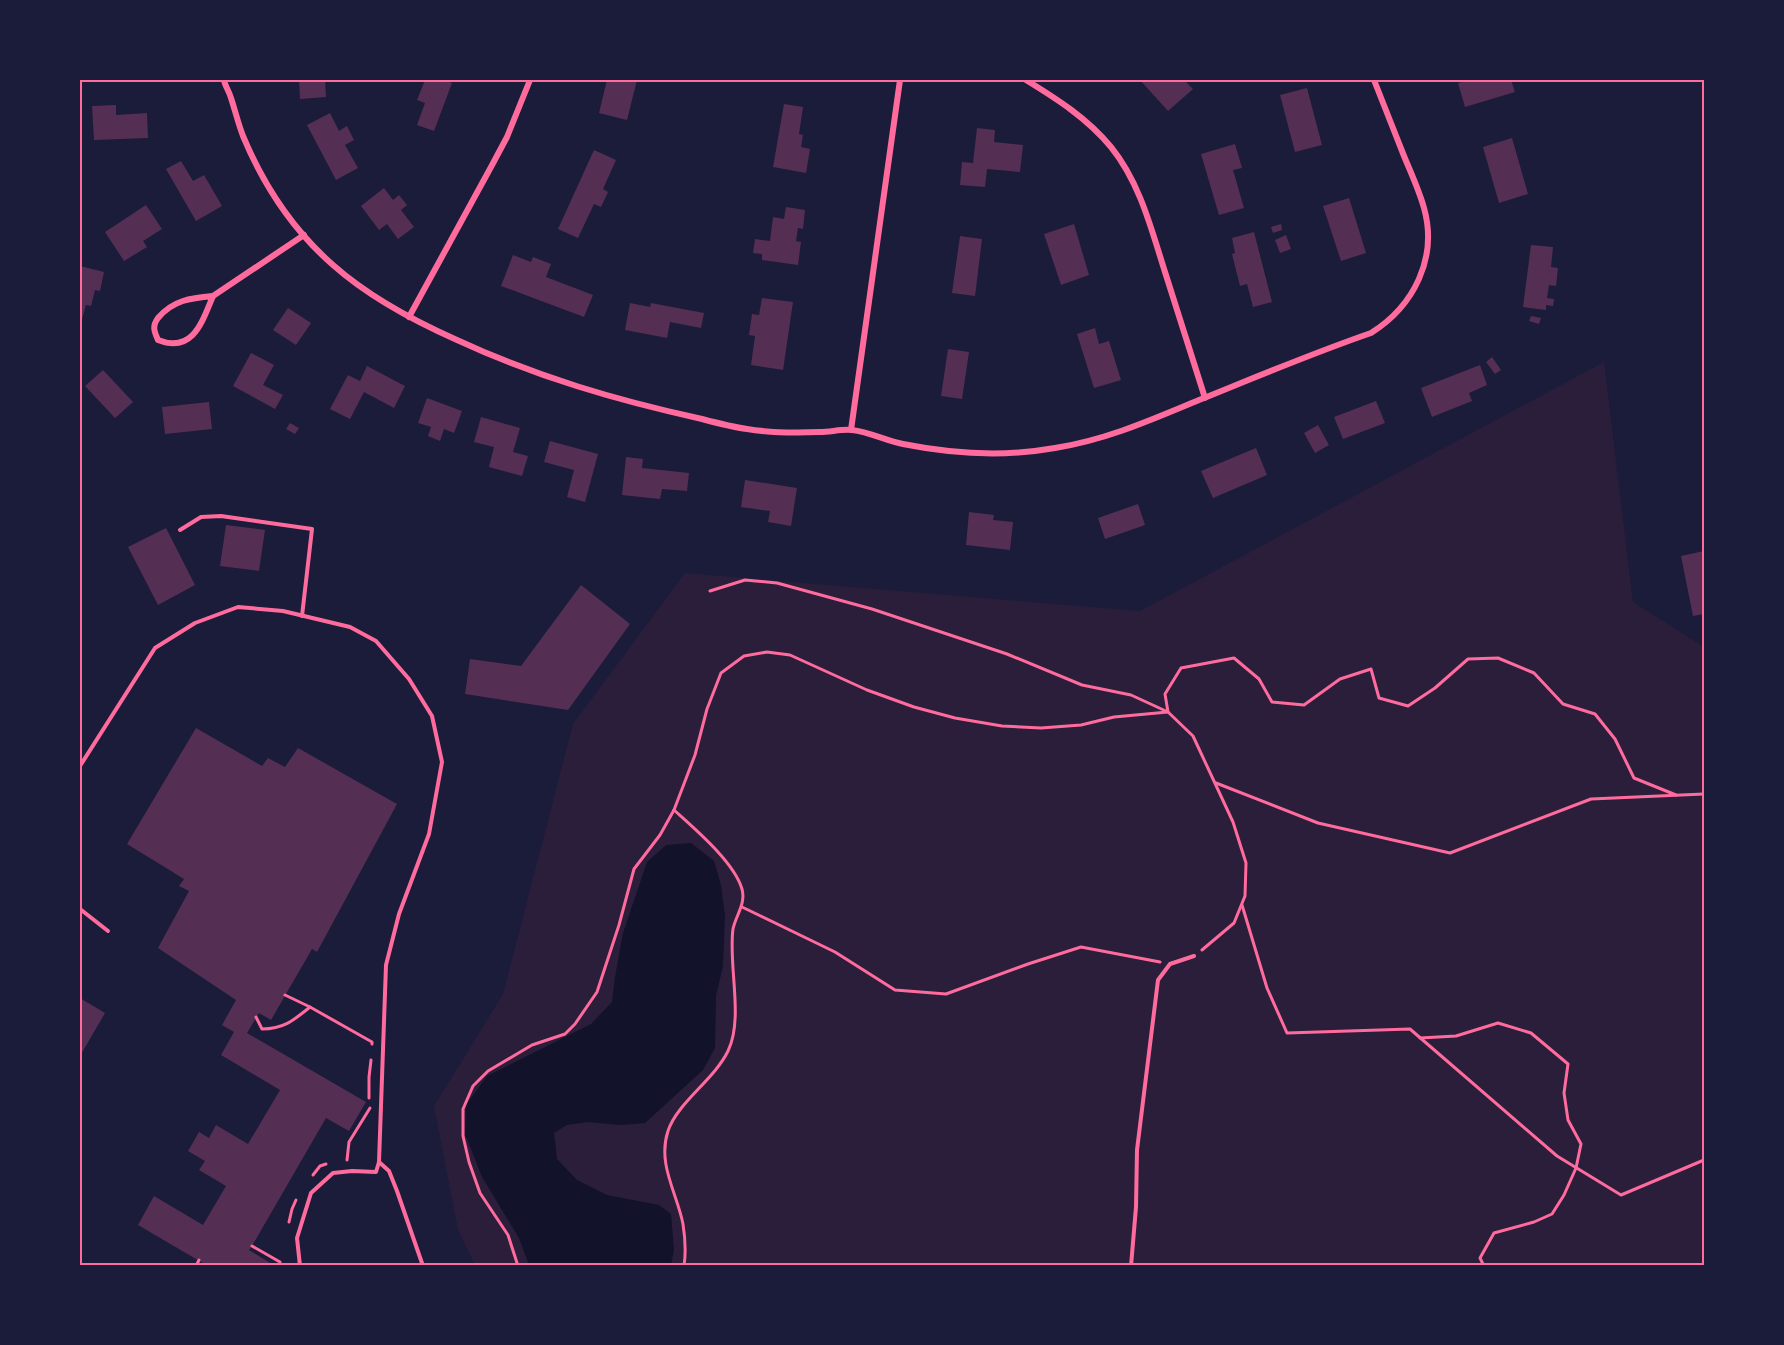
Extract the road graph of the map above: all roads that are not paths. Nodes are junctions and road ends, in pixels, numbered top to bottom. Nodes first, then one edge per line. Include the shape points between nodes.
1 (224, 80) edge
2 (530, 80) edge
3 (900, 80) edge
4 (1026, 80) edge
5 (1374, 80) edge
6 (304, 235) junction
7 (213, 296) junction
8 (409, 317) junction
9 (1205, 398) junction
10 (851, 429) junction
11 (180, 530) dead end
12 (302, 616) junction
13 (80, 766) edge
14 (80, 909) edge
15 (108, 931) dead end
16 (1194, 956) road end
17 (379, 1162) junction
18 (300, 1266) edge
19 (423, 1266) edge
20 (1131, 1266) edge

1 - 6 street via 243,137 258,167
2 - 8 street via 507,137
3 - 10 street
4 - 9 street via 1066,104 1090,125 1130,177 1147,215
5 - 9 street via 1425,213 1428,251 1414,291 1391,319 1371,333
6 - 7 street
6 - 8 street via 352,281
7 - 7 street via 187,299 162,313 154,323 158,340 176,344 187,340 202,322
8 - 10 street via 522,368 649,408 760,431
9 - 10 street via 1103,438 1031,452 941,451
11 - 12 lane via 201,517 221,516 312,529
12 - 13 lane via 238,607 195,623 155,648
12 - 17 lane via 350,627 376,641 409,679 432,716 442,762 429,834 399,914 386,965
14 - 15 lane
16 - 20 lane via 1170,964 1158,980 1137,1150
17 - 18 lane via 376,1172 333,1173 311,1193 297,1238
17 - 19 lane via 389,1171

